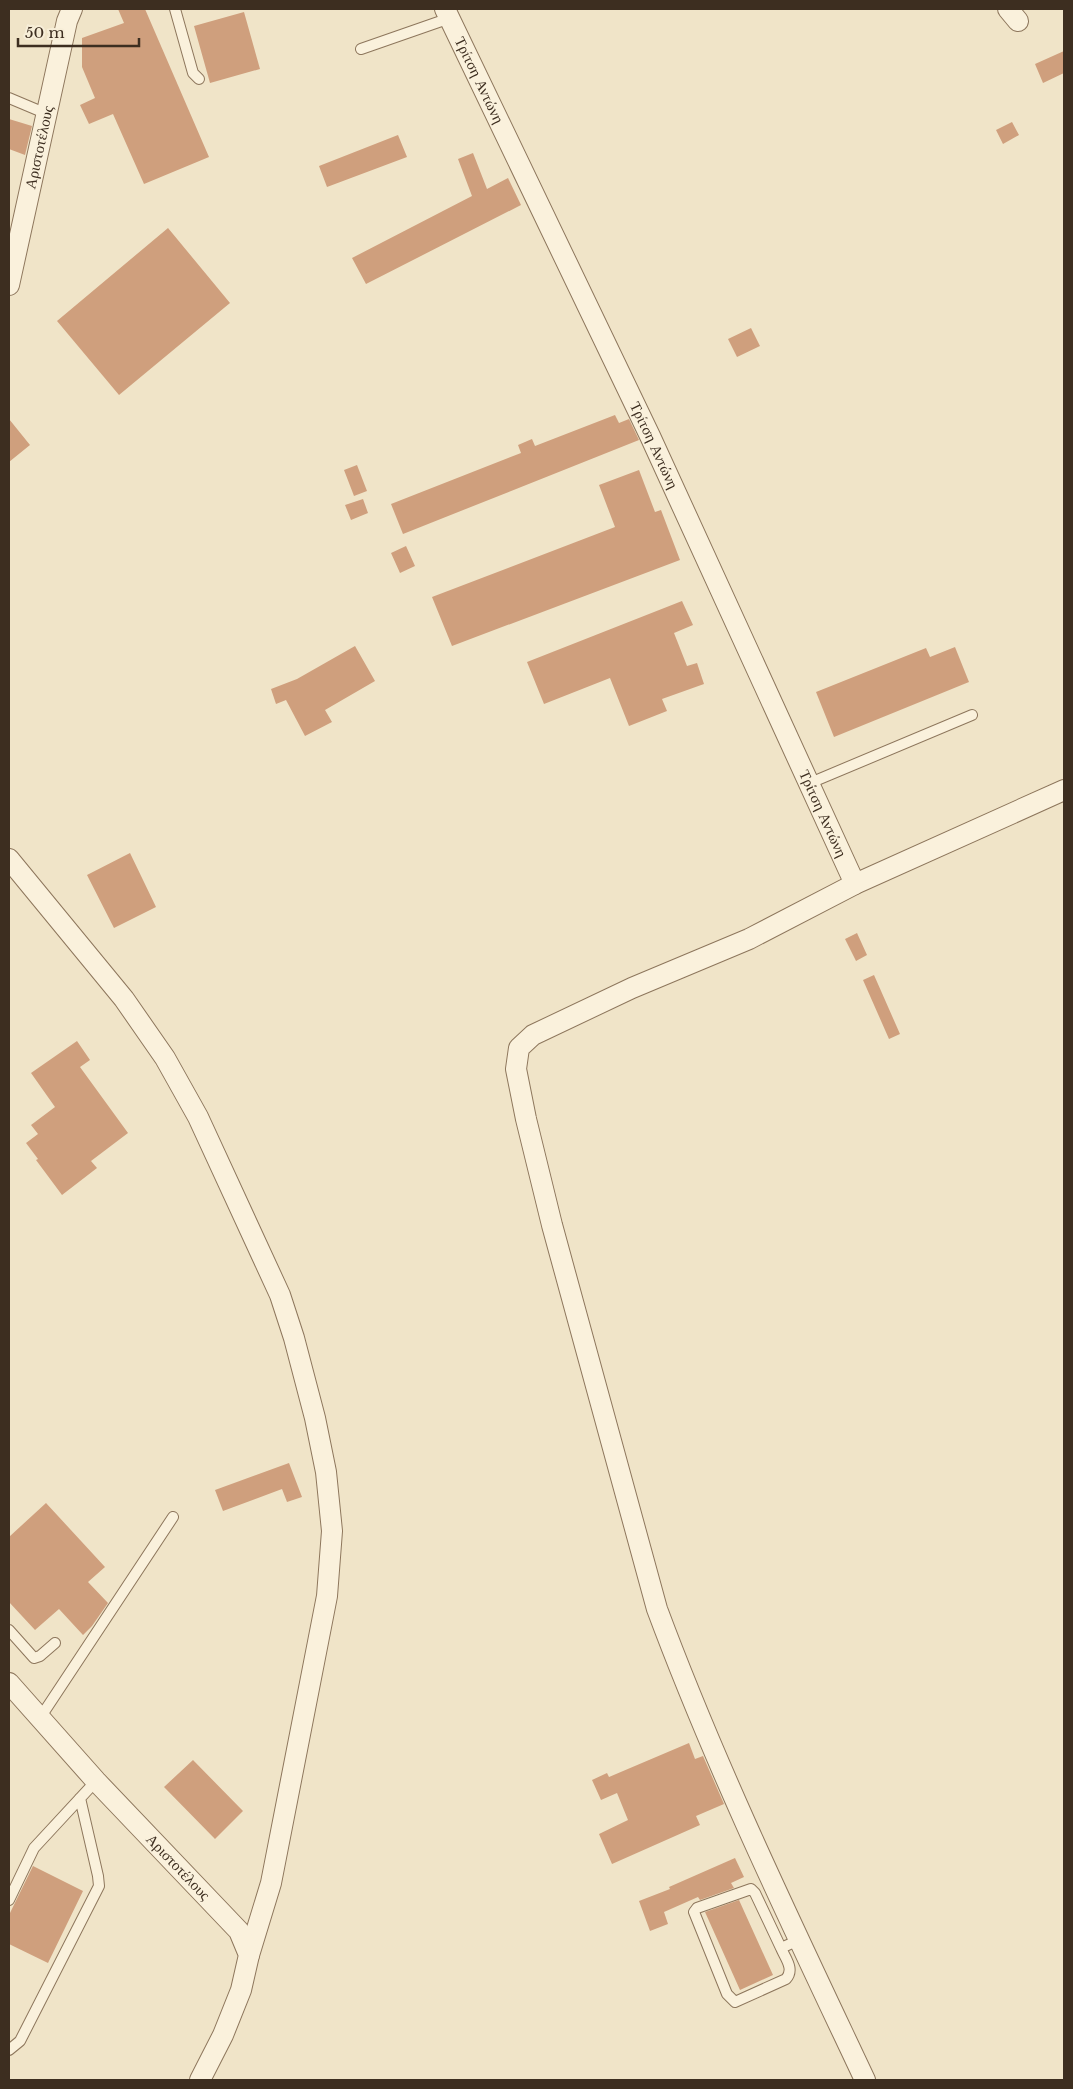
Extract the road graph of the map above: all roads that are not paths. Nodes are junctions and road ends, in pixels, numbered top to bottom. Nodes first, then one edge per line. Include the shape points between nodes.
1 (72, 9) edge
2 (175, 9) edge
3 (448, 14) edge
4 (361, 49) dead end
5 (199, 79) dead end
6 (9, 98) edge
7 (46, 114) junction
8 (9, 285) edge
9 (972, 714) dead end
10 (810, 783) junction
11 (1064, 790) edge
12 (9, 859) edge
13 (855, 884) junction
14 (172, 1517) dead end
15 (9, 1630) edge
16 (55, 1642) dead end
17 (9, 1682) edge
18 (40, 1718) junction
19 (96, 1781) junction
20 (80, 1798) junction
21 (9, 1900) edge
22 (790, 1944) junction
23 (249, 1955) junction
24 (9, 2050) edge
25 (200, 2080) edge
26 (865, 2080) edge

1 - 7 street, Αριστοτέλους
2 - 5 lane via 193,74
3 - 4 lane
3 - 10 street, Τρίτση Αντώνη via 593,316
6 - 7 lane
7 - 8 street, Αριστοτέλους
9 - 10 lane
10 - 13 street, Τρίτση Αντώνη
11 - 13 street
12 - 23 street via 124,999 165,1058 198,1117 280,1295 315,1418 326,1472 332,1531 327,1596 272,1883
13 - 22 street via 749,939 632,988 533,1035 518,1048 516,1069 552,1225 657,1609
14 - 18 lane
15 - 16 lane via 34,1658
17 - 18 street, Αριστοτέλους
18 - 19 street, Αριστοτέλους
19 - 20 lane
19 - 23 street, Αριστοτέλους via 225,1915 238,1931
20 - 21 lane via 34,1848
20 - 24 lane via 98,1886 20,2041
22 - 22 lane via 790,1967 786,1979 735,2002 728,1994 694,1912 697,1908 751,1889
22 - 26 street
23 - 25 street via 241,1990

